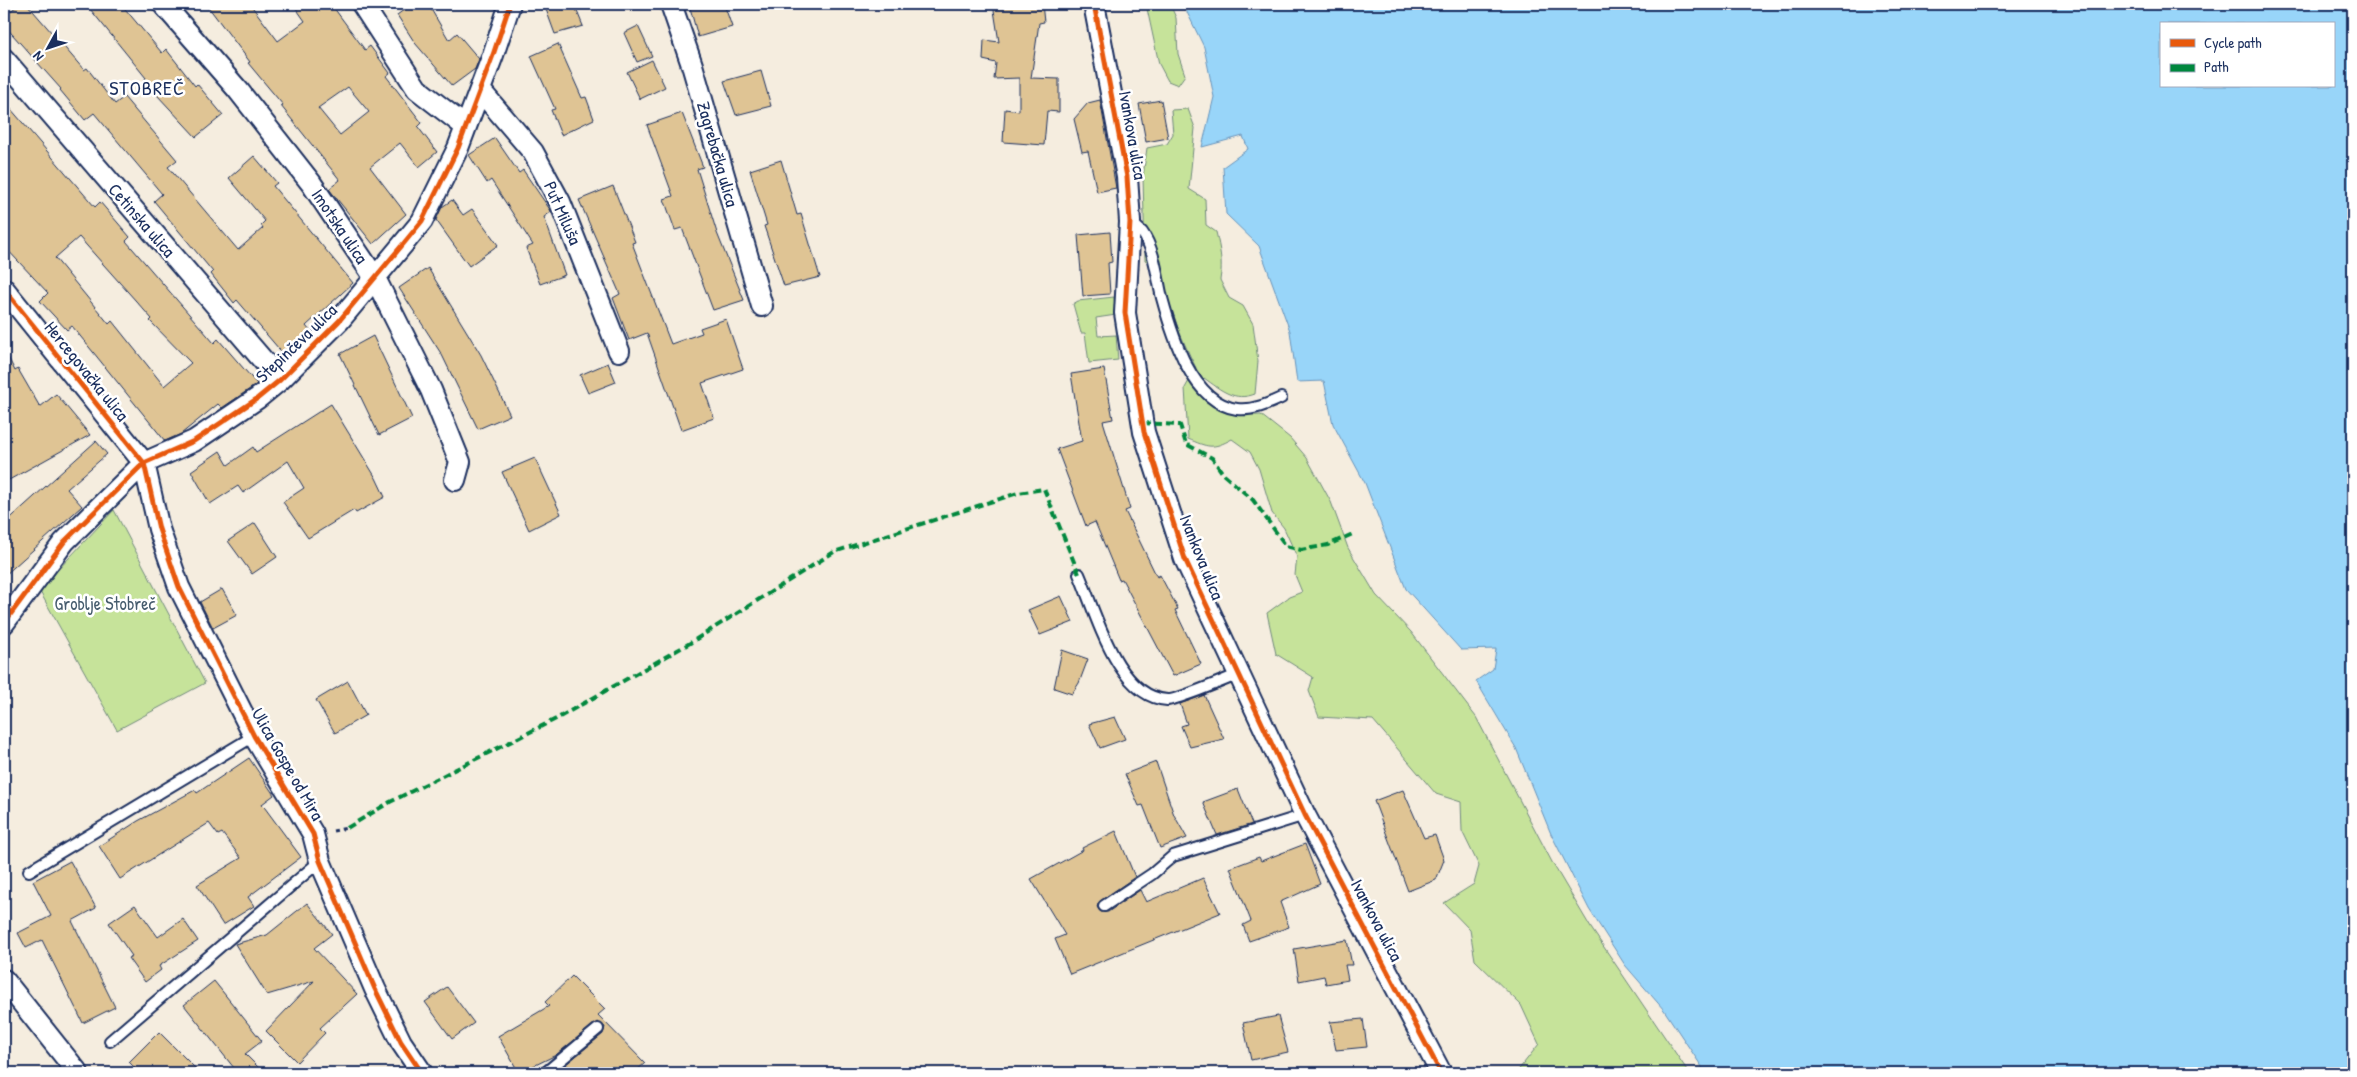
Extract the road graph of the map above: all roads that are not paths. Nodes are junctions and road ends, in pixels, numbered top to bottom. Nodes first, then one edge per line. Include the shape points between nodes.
1 (163, 4) edge
2 (362, 4) edge
3 (510, 4) edge
4 (671, 4) edge
5 (1094, 4) edge
6 (4, 60) edge
7 (480, 90) junction
8 (466, 127) junction
9 (1130, 222) junction
10 (375, 278) junction
11 (6, 294) edge
12 (762, 306) dead end
13 (619, 351) dead end
14 (280, 380) junction
15 (1281, 398) dead end
16 (144, 463) junction
17 (456, 480) dead end
18 (1079, 574) dead end
19 (4, 623) edge
20 (1239, 674) junction
21 (254, 736) junction
22 (1305, 815) junction
23 (320, 861) junction
24 (29, 871) dead end
25 (1104, 906) dead end
26 (4, 980) edge
27 (598, 1029) dead end
28 (110, 1041) dead end
29 (78, 1073) edge
30 (422, 1073) edge
31 (545, 1073) edge
32 (1442, 1073) edge

1 - 10 street, Imotska ulica via 238,90 312,183
2 - 8 street via 417,89
3 - 7 street, Stepinčeva ulica
4 - 12 street, Zagrebačka ulica via 692,65
5 - 9 street, Ivankova ulica via 1128,178
6 - 14 street, Cetinska ulica
7 - 8 street, Stepinčeva ulica
7 - 13 street, Put Miluša via 533,152 560,202
8 - 10 street, Stepinčeva ulica via 422,221
9 - 15 lane via 1142,232 1177,342 1190,373 1200,386 1221,404 1236,409 1250,409
9 - 20 street, Ivankova ulica via 1125,313 1144,432 1185,559
10 - 14 street, Stepinčeva ulica via 340,322
10 - 17 street, Imotska ulica via 431,390 460,462
11 - 16 street, Hercegovačka ulica
14 - 16 street, Stepinčeva ulica via 194,441
16 - 19 street, Stepinčeva ulica via 64,542
16 - 21 street, Ulica Gospe od Mira via 159,529 179,587
18 - 20 lane via 1118,668 1139,691 1168,701
20 - 22 street, Ivankova ulica
21 - 23 street, Ulica Gospe od Mira via 313,834
21 - 24 lane
22 - 25 lane via 1173,856
22 - 32 street, Ivankova ulica
23 - 28 lane
23 - 30 street, Ulica Gospe od Mira via 375,989 401,1042
26 - 29 street
27 - 31 lane

